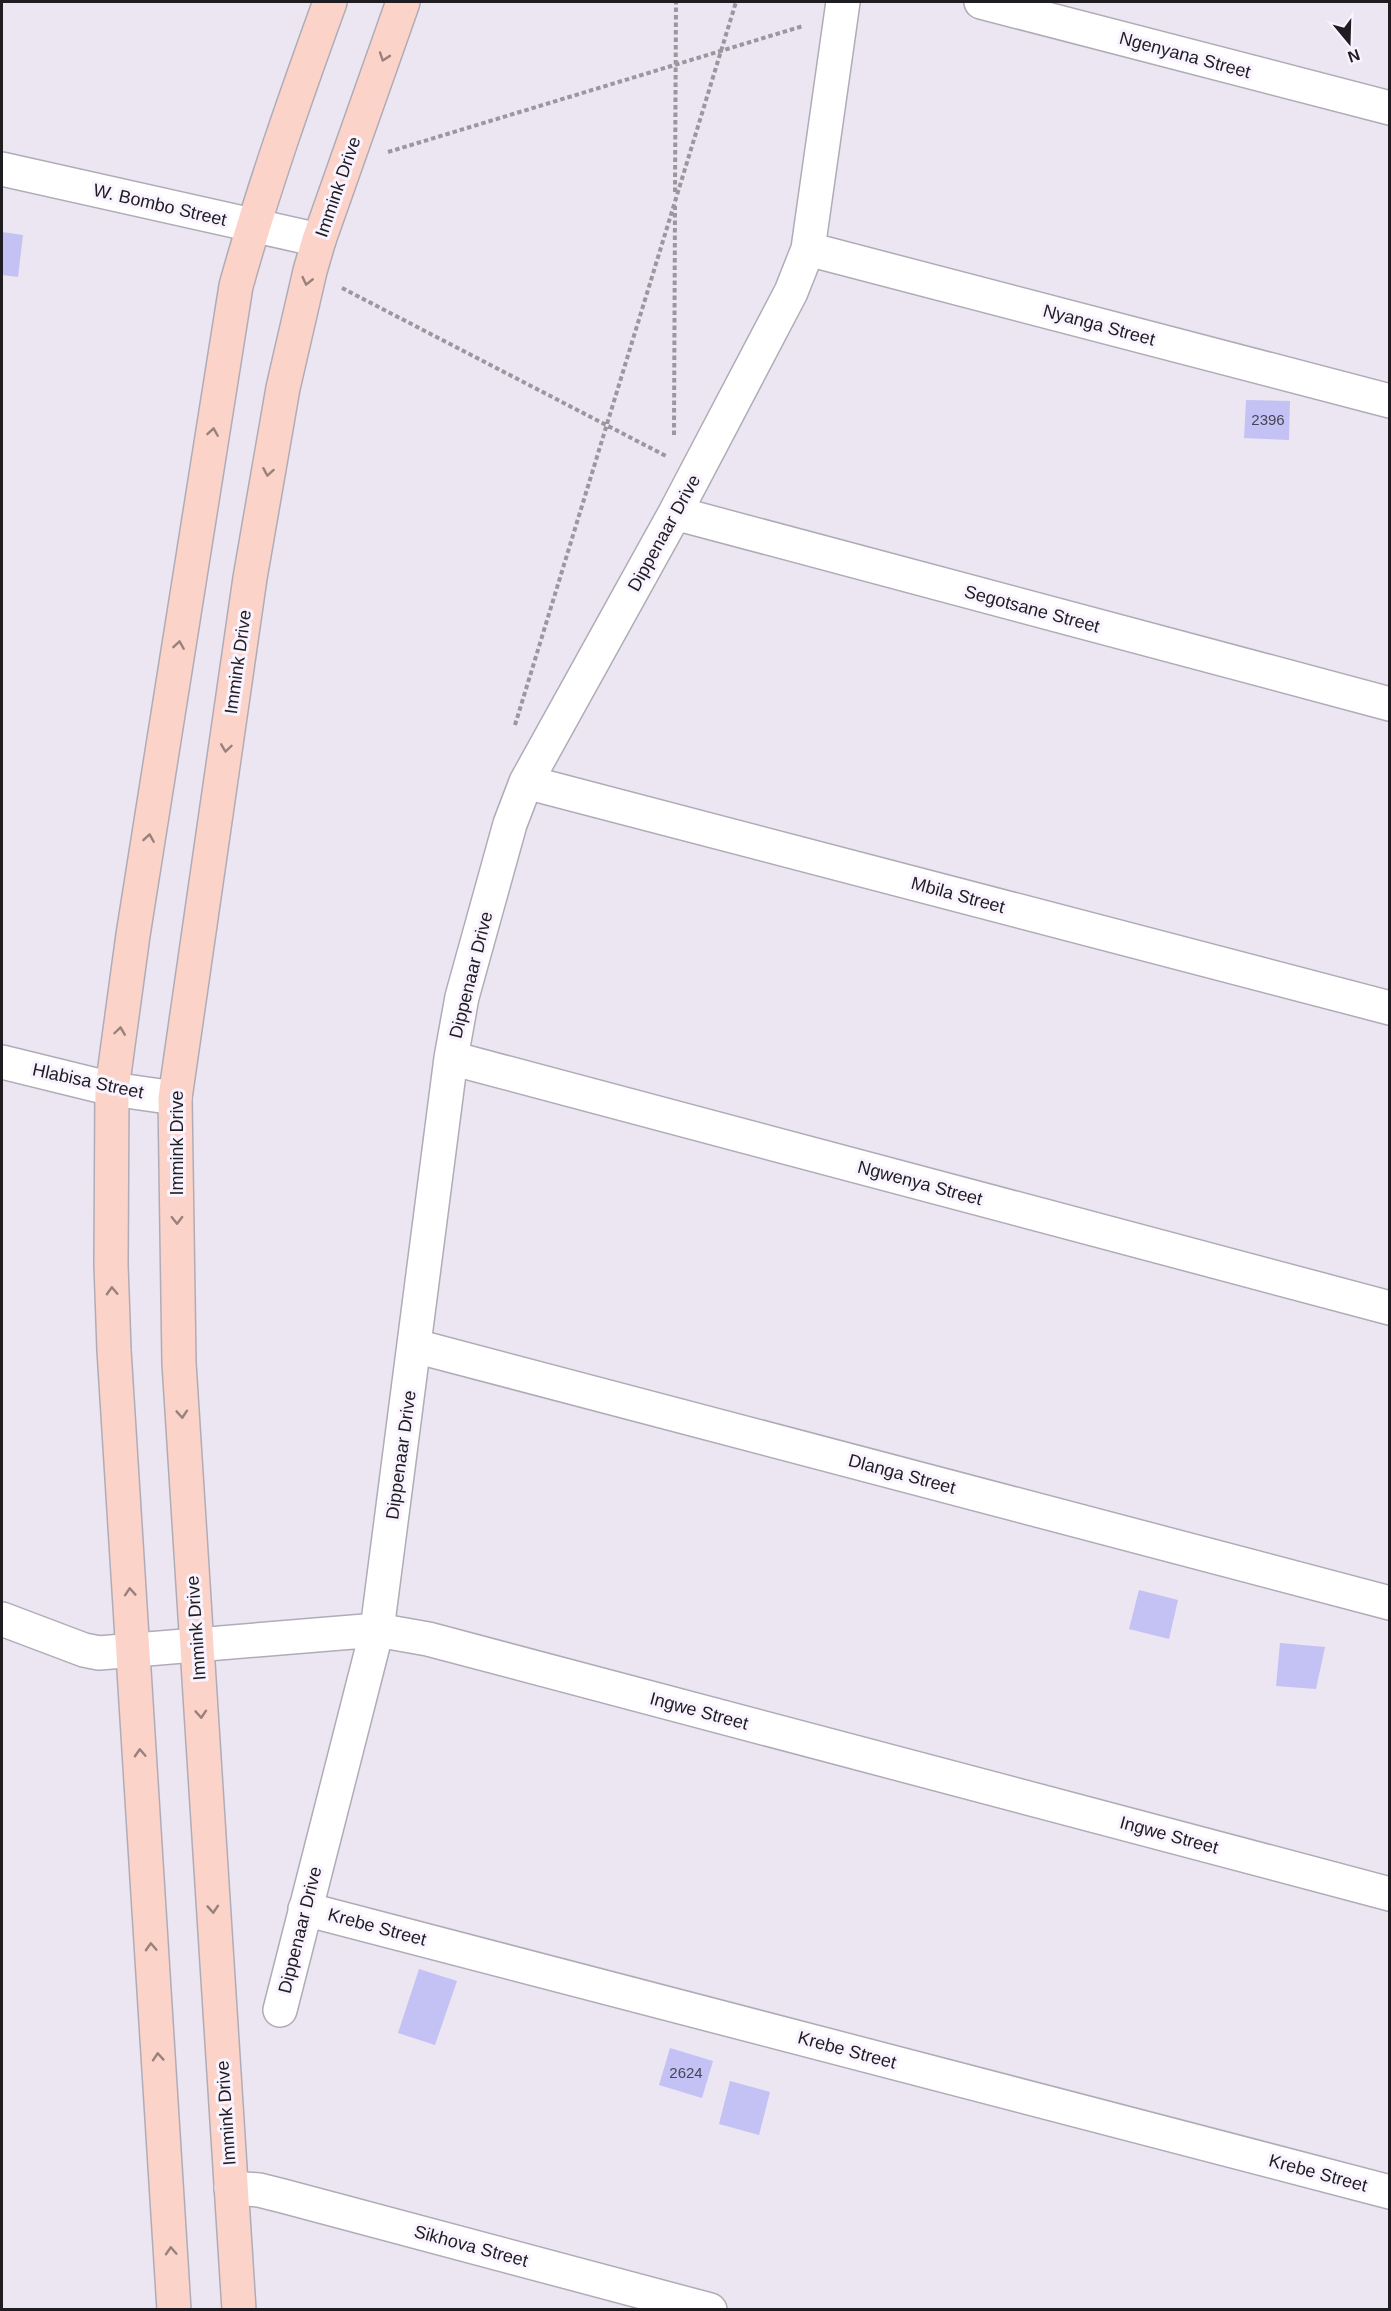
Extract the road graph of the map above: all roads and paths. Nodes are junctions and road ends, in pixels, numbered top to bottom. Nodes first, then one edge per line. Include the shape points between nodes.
1 (330, 2) edge
2 (403, 2) edge
3 (676, 2) edge
4 (736, 2) edge
5 (981, 2) edge
6 (842, 8) edge
7 (720, 51) junction
8 (676, 64) junction
9 (1389, 108) edge
10 (346, 165) junction
11 (2, 169) edge
12 (675, 199) junction
13 (253, 226) junction
14 (808, 249) junction
15 (314, 256) junction
16 (1389, 401) edge
17 (606, 425) junction
18 (685, 466) junction
19 (675, 513) junction
20 (1389, 704) edge
21 (513, 729) dead end
22 (526, 782) junction
23 (1389, 1008) edge
24 (451, 1058) junction
25 (2, 1062) edge
26 (112, 1089) junction
27 (175, 1098) junction
28 (1389, 1308) edge
29 (415, 1346) junction
30 (1389, 1603) edge
31 (2, 1619) edge
32 (377, 1630) junction
33 (197, 1644) junction
34 (134, 1650) junction
35 (1389, 1894) edge
36 (305, 1909) junction
37 (280, 2010) dead end
38 (231, 2188) junction
39 (1389, 2192) edge
40 (598, 2295) edge
41 (174, 2310) edge
42 (239, 2310) edge
43 (710, 2310) edge

1 - 13 main road
2 -> 10 main road, Immink Drive
3 - 8 path
4 - 7 path
5 - 9 street, Ngenyana Street
6 - 7 path
6 - 14 street, Dippenaar Drive
7 - 8 path
7 - 12 path
8 - 10 path
8 - 12 path
10 - 15 main road, Immink Drive
11 - 13 street, W. Bombo Street
12 - 17 path
12 - 18 path
13 - 15 street, W. Bombo Street
26 -> 13 main road via 236,286
14 - 16 street, Nyanga Street
14 - 18 street, Dippenaar Drive via 790,292
15 - 17 path
15 -> 27 main road, Immink Drive via 282,388 250,578
17 - 18 path
17 - 21 path
18 - 19 street, Dippenaar Drive
19 - 20 street, Segotsane Street
19 - 22 street, Dippenaar Drive
22 - 23 street, Mbila Street
22 - 24 street, Dippenaar Drive via 510,824 462,997
24 - 28 street, Ngwenya Street
24 - 29 street, Dippenaar Drive
25 - 26 street, Hlabisa Street
26 - 27 street, Hlabisa Street
34 -> 26 main road via 113,1339
27 -> 33 main road, Immink Drive via 179,1363
29 - 30 street, Dlanga Street
29 - 32 street, Dippenaar Drive
31 - 34 street, Ingwe Street via 84,1650
32 - 33 street, Ingwe Street
32 - 35 street, Ingwe Street via 428,1639
32 - 36 street, Dippenaar Drive
33 - 34 street, Ingwe Street
33 -> 38 main road, Immink Drive
41 -> 34 main road
36 - 37 street, Dippenaar Drive
36 - 39 street, Krebe Street
38 - 40 street, Sikhova Street via 283,2196
38 - 42 main road, Immink Drive
40 - 43 street, Sikhova Street

